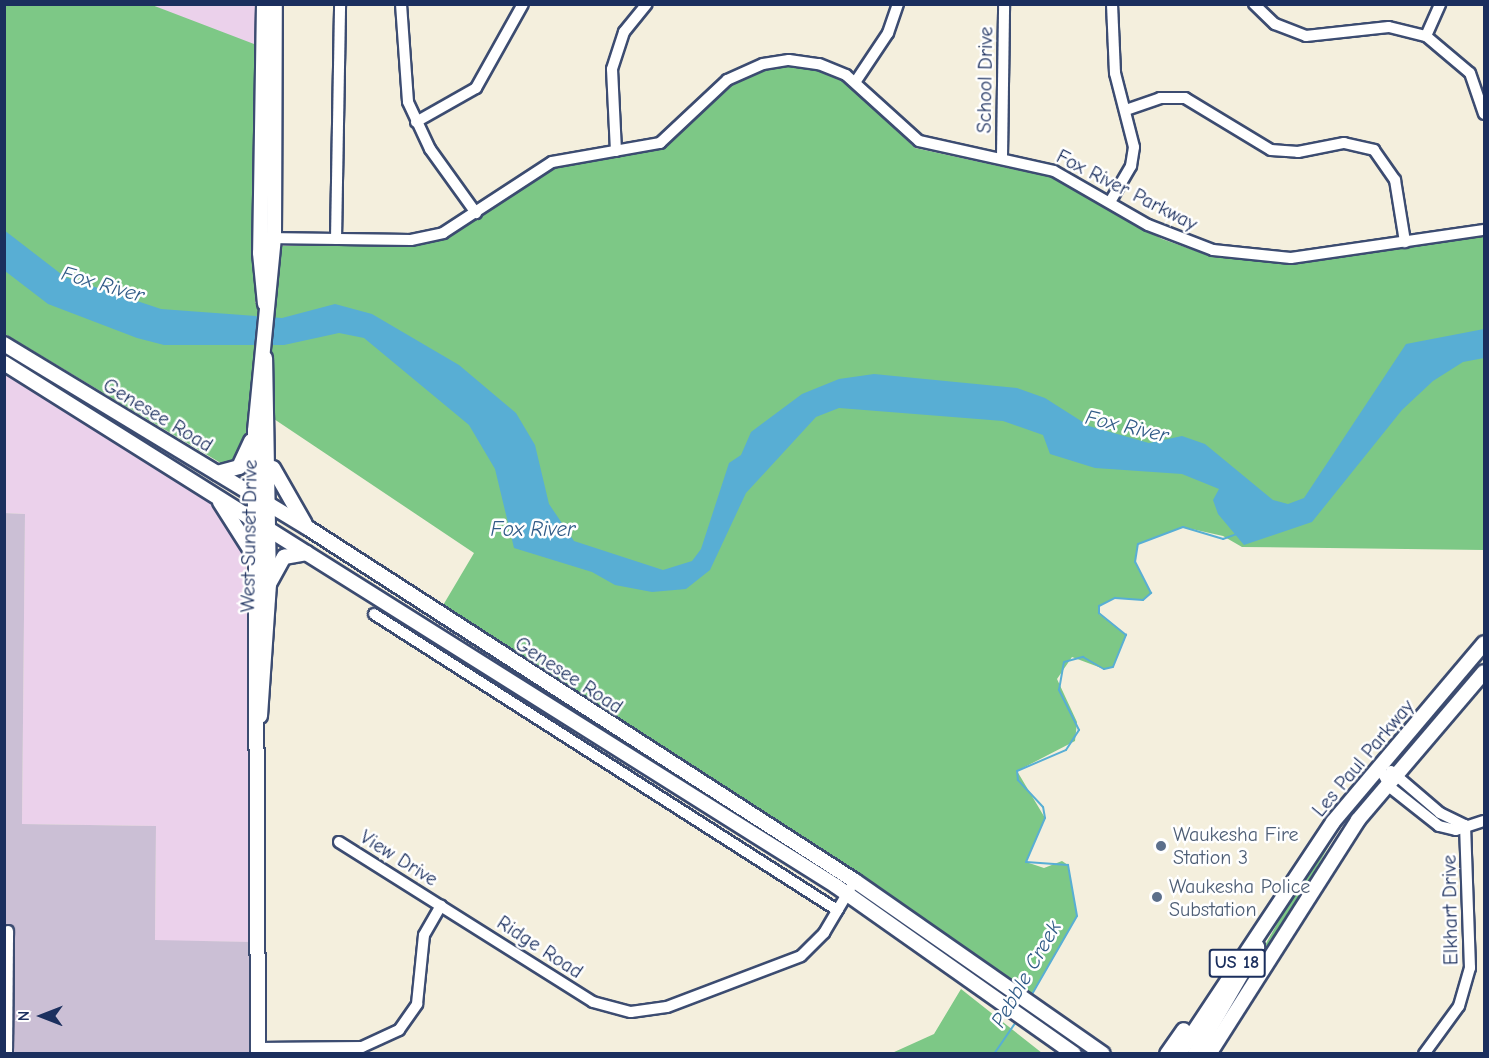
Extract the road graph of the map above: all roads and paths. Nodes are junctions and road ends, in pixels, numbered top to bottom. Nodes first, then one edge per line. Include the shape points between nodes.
1 (264, 4) edge
2 (275, 4) edge
3 (340, 4) edge
4 (401, 4) edge
5 (523, 4) edge
6 (646, 4) edge
7 (898, 4) edge
8 (1004, 4) edge
9 (1112, 4) edge
10 (1254, 4) edge
11 (1440, 4) edge
12 (1426, 36) junction
13 (856, 81) junction
14 (1126, 110) junction
15 (1485, 114) edge
16 (416, 122) junction
17 (616, 151) junction
18 (1002, 156) junction
19 (1110, 202) junction
20 (476, 213) junction
21 (1485, 230) edge
22 (267, 238) junction
23 (336, 239) junction
24 (1405, 242) junction
25 (4, 344) edge
26 (264, 353) junction
27 (4, 363) edge
28 (255, 431) junction
29 (138, 444) junction
30 (270, 456) junction
31 (217, 473) junction
32 (216, 495) junction
33 (254, 507) junction
34 (269, 517) junction
35 (308, 528) junction
36 (307, 553) junction
37 (254, 555) junction
38 (382, 579) junction
39 (269, 584) junction
40 (375, 614) dead end
41 (1485, 643) edge
42 (1485, 672) edge
43 (259, 718) junction
44 (1380, 769) junction
45 (1392, 779) junction
46 (1485, 821) edge
47 (1465, 825) junction
48 (339, 842) dead end
49 (1298, 874) junction
50 (855, 881) junction
51 (847, 894) junction
52 (441, 904) junction
53 (837, 910) junction
54 (8, 931) dead end
55 (1235, 965) junction
56 (6, 1032) edge
57 (1058, 1042) junction
58 (258, 1051) edge
59 (7, 1053) edge
60 (1068, 1053) edge
61 (1074, 1053) edge
62 (1103, 1053) edge
63 (1167, 1053) edge
64 (1179, 1053) edge
65 (1195, 1053) edge
66 (1211, 1053) edge
67 (1424, 1053) edge

1 - 22 main road, West Sunset Drive
2 - 22 main road, West Sunset Drive
3 - 23 street
4 - 16 street via 402,70
5 - 16 street via 476,88
6 - 17 street via 624,32 612,69
7 - 13 street via 888,33
8 - 18 street, School Drive
9 - 14 street via 1113,64
10 - 12 street via 1275,24 1299,34 1389,27
11 - 12 street
12 - 15 street via 1462,63
13 - 17 street, Fox River Parkway via 807,61 763,64 719,86 670,137 651,147
13 - 18 street, Fox River Parkway via 919,141
14 - 19 street via 1134,156
14 - 24 street via 1160,98 1185,98 1271,150 1298,152 1344,143 1374,150 1395,180
16 - 20 street
17 - 20 street, Fox River Parkway via 552,162
18 - 19 street, Fox River Parkway via 1054,171
19 - 24 street, Fox River Parkway via 1167,235 1242,256 1315,256
20 - 23 street, Fox River Parkway via 422,238
21 - 24 street, Fox River Parkway
22 - 23 street, Fox River Parkway
22 - 26 main road, West Sunset Drive
25 - 31 main road, Genesee Road
26 - 28 main road, West Sunset Drive
26 - 30 main road, West Sunset Drive
27 - 29 main road, Genesee Road
28 - 31 main road via 239,467
28 - 33 main road, West Sunset Drive
29 - 32 main road, Genesee Road
29 - 33 main road via 162,449
30 - 34 main road, West Sunset Drive
30 - 35 main road via 281,489
31 - 33 main road, Genesee Road
32 - 33 main road, Genesee Road
32 - 37 main road
33 - 34 main road, Genesee Road
33 - 34 main road, Genesee Road
33 - 37 main road, West Sunset Drive
34 - 35 main road, Genesee Road
34 - 36 main road, Genesee Road
34 - 38 main road via 366,575
34 - 39 main road, West Sunset Drive
35 - 38 main road, Genesee Road
36 - 39 main road via 284,557
36 - 51 main road, Genesee Road
37 - 43 main road, West Sunset Drive
38 - 50 main road, Genesee Road
39 - 43 main road, West Sunset Drive
40 - 53 street
41 - 44 main road, Les Paul Parkway / US 18
42 - 45 main road, Les Paul Parkway / US 18
43 - 58 main road, West Sunset Drive
44 - 45 street
44 - 49 main road, Les Paul Parkway / US 18
45 - 47 street via 1440,813
45 - 66 main road, Les Paul Parkway / US 18 via 1333,856
46 - 47 street
47 - 67 street, Elkhart Drive via 1470,968 1459,1006
48 - 52 street, View Drive
49 - 55 main road, Les Paul Parkway / US 18
49 - 65 main road
50 - 51 street, Ridge Road
50 - 62 main road, Genesee Road
51 - 53 street, Ridge Road
51 - 57 main road, Genesee Road
52 - 53 street, Ridge Road via 593,1002 631,1012 667,1007 801,956
52 - 58 street via 424,935 417,1004 399,1030 362,1047
54 - 56 street
55 - 63 main road
55 - 64 main road, Les Paul Parkway / US 18
56 - 59 street
57 - 60 main road
57 - 61 main road, Genesee Road

